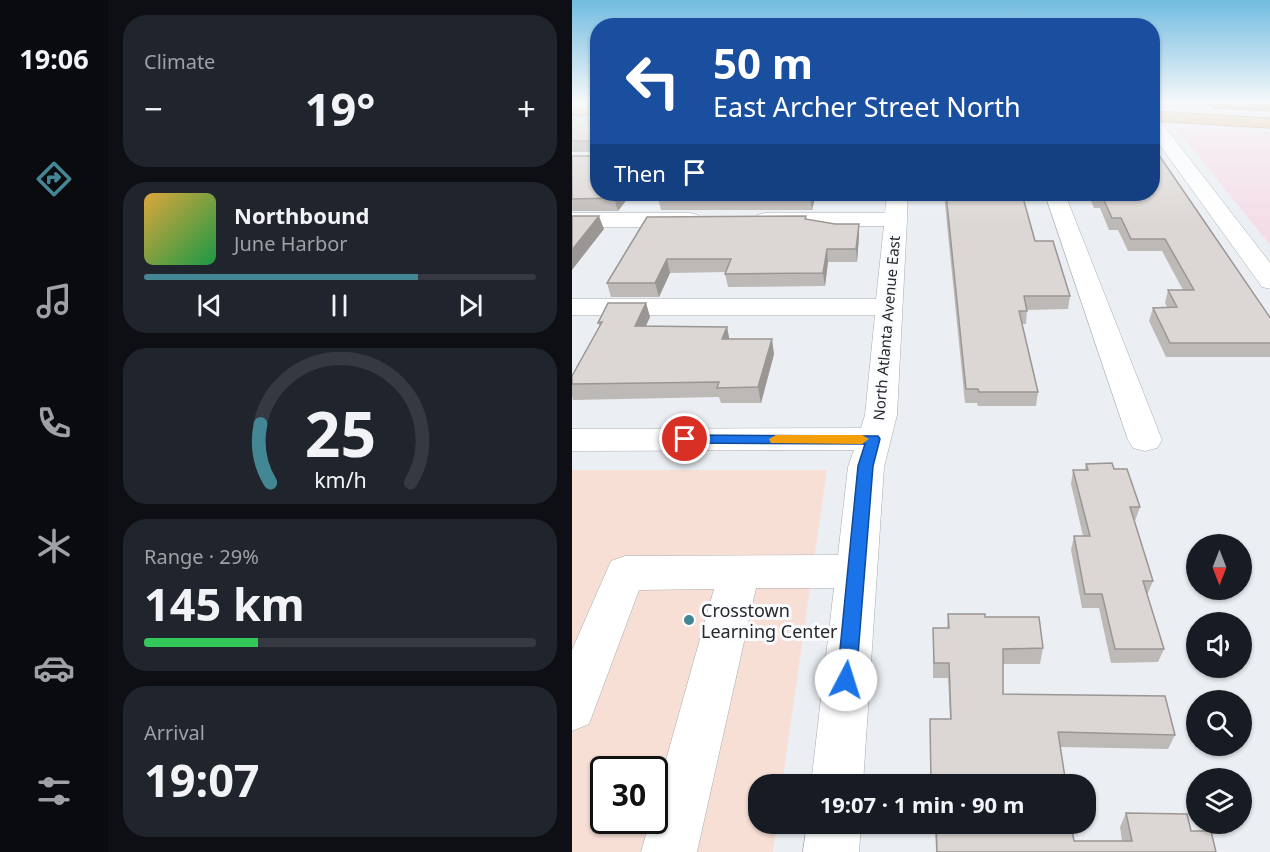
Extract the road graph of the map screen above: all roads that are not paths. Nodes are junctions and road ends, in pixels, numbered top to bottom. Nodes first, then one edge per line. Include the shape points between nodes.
1 (1167, 143) edge
2 (1058, 201) edge
3 (896, 206) edge
4 (572, 220) edge
5 (715, 220) edge
6 (748, 220) edge
7 (1271, 282) edge
8 (889, 306) junction
9 (572, 307) edge
10 (874, 439) junction
11 (572, 440) edge
12 (1145, 440) dead end
13 (856, 571) junction
14 (739, 572) junction
15 (572, 708) edge
16 (838, 774) edge
17 (833, 834) edge
18 (669, 852) edge
19 (831, 852) edge

1 - 7 street
2 - 12 street
3 - 6 street
3 - 8 street, North Atlanta Avenue East
4 - 5 street
8 - 9 street
8 - 10 street, North Atlanta Avenue East via 881,416
10 - 11 street
10 - 13 street, North Atlanta Avenue East via 866,466
13 - 14 street
13 - 16 street, North Atlanta Avenue East
14 - 15 street via 625,573
14 - 18 street
17 - 19 street

